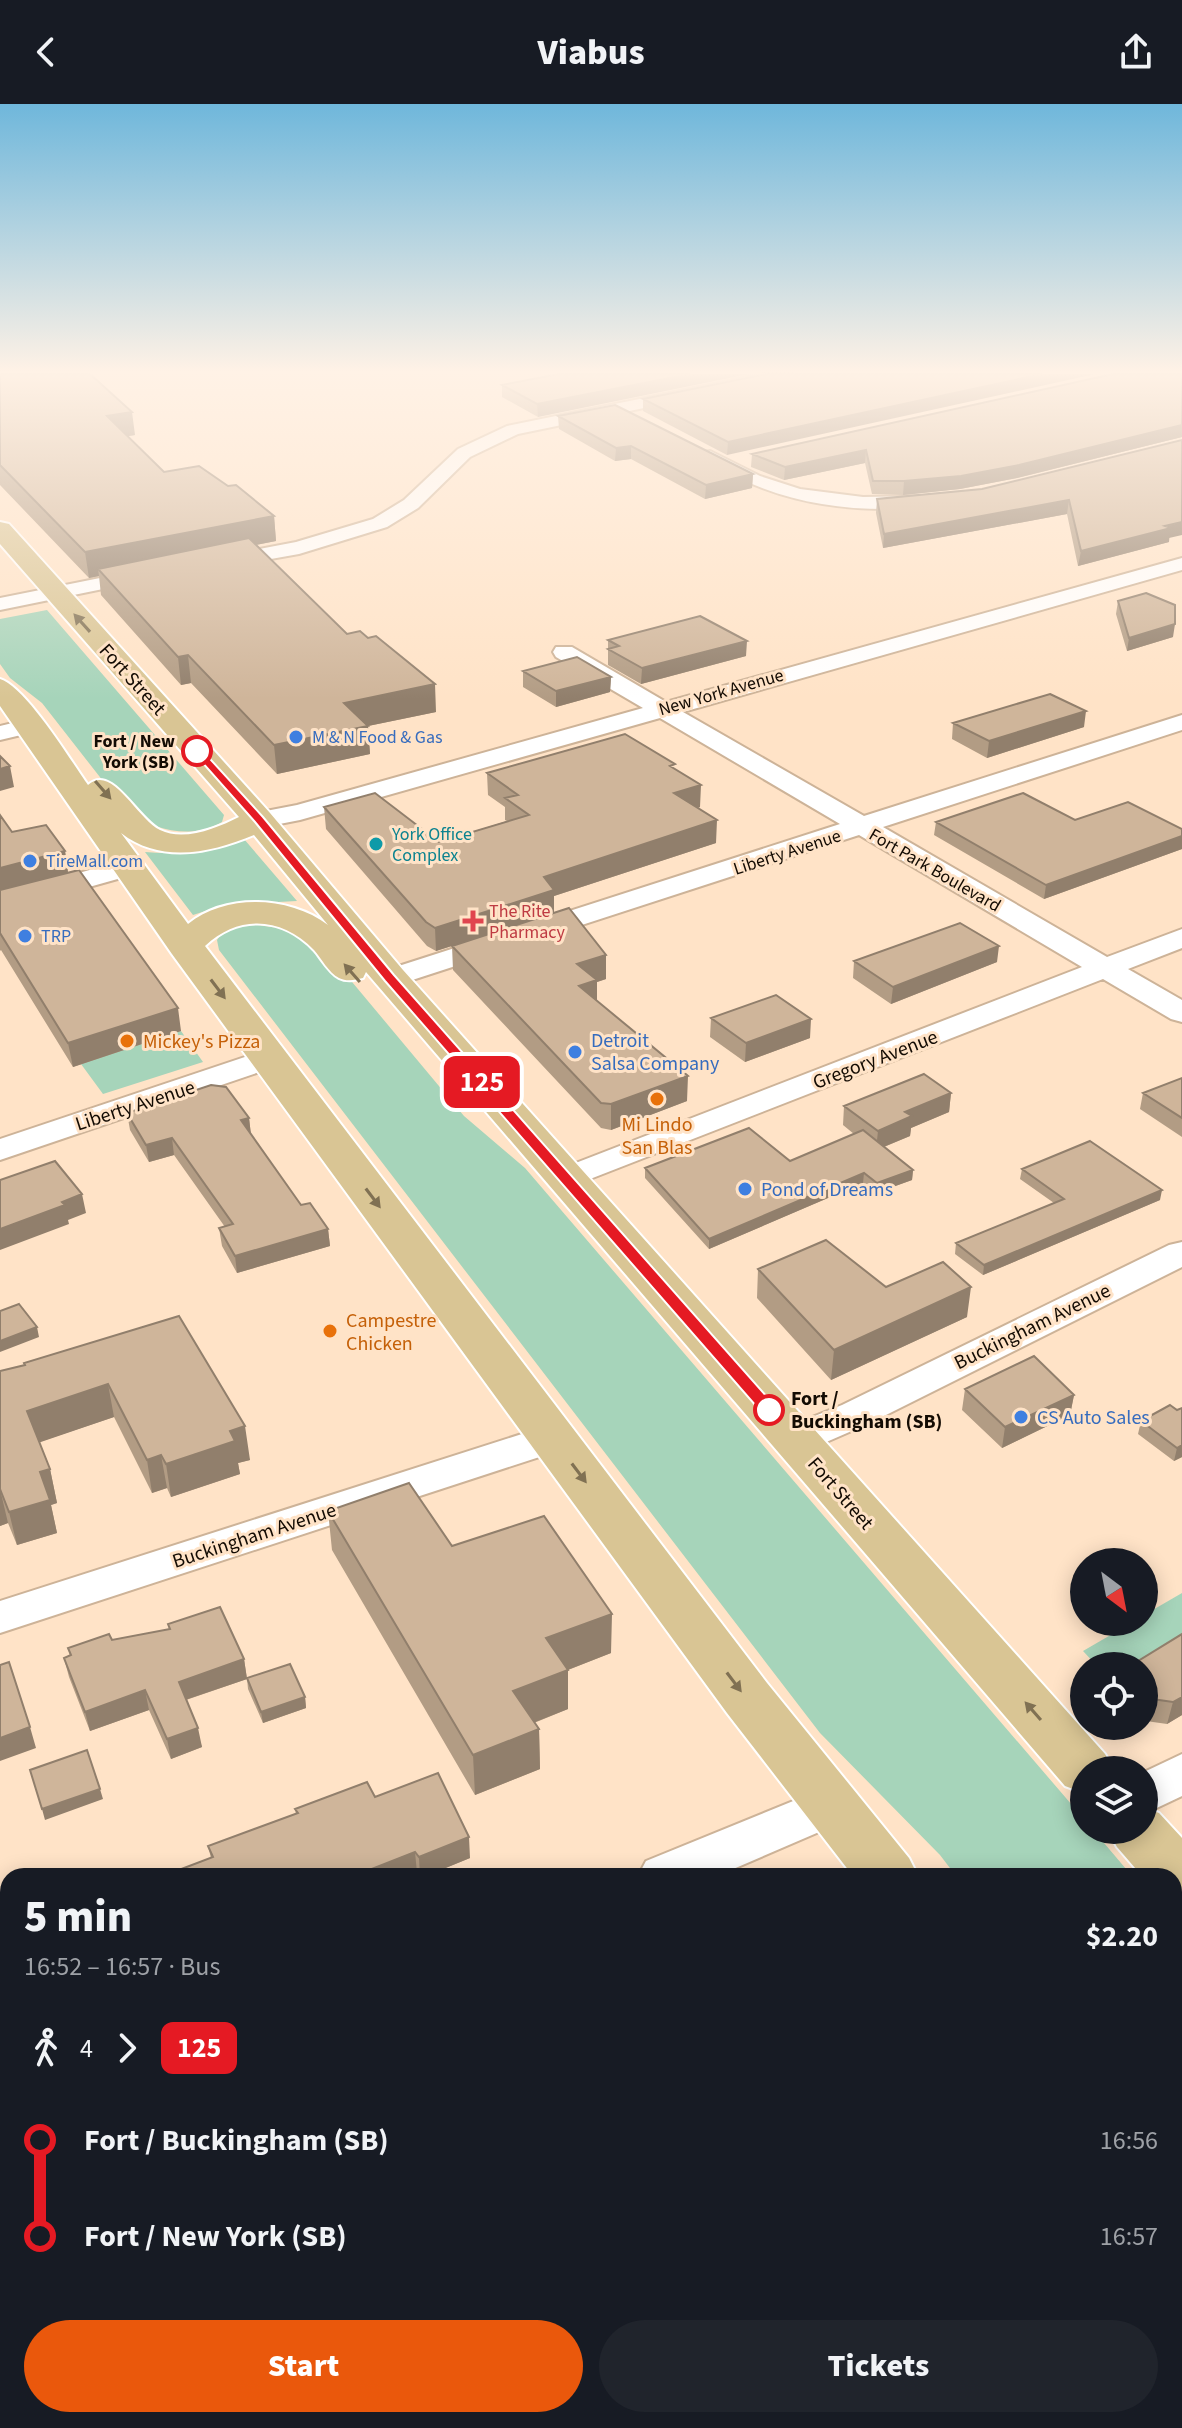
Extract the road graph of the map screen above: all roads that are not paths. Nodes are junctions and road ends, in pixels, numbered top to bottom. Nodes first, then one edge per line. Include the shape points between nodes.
1 (432, 482) edge
2 (758, 482) edge
3 (942, 500) edge
4 (0, 529) edge
5 (9, 546) edge
6 (199, 566) edge
7 (1178, 568) edge
8 (167, 571) edge
9 (55, 592) junction
10 (0, 604) edge
11 (564, 652) dead end
12 (660, 709) junction
13 (14, 717) edge
14 (1182, 722) edge
15 (259, 820) junction
16 (863, 828) junction
17 (129, 867) junction
18 (0, 904) edge
19 (1182, 938) edge
20 (185, 946) junction
21 (1105, 969) junction
22 (390, 978) junction
23 (1182, 1013) edge
24 (269, 1058) junction
25 (530, 1138) junction
26 (0, 1150) edge
27 (567, 1178) junction
28 (1182, 1253) edge
29 (553, 1438) junction
30 (794, 1440) junction
31 (0, 1617) edge
32 (1073, 1756) edge
33 (1182, 1773) edge
34 (1158, 1787) edge
35 (830, 1806) junction
36 (1151, 1844) edge
37 (682, 1868) edge
38 (881, 1868) edge
39 (1172, 1868) edge

1 - 6 street via 398,514 358,531
2 - 3 street via 816,497 888,503
4 - 5 main road, Fort Street
5 - 9 main road, Fort Street
7 - 12 street, New York Avenue
8 - 9 street
9 - 10 street
15 -> 9 main road, Fort Street
11 - 12 street, Fort Park Boulevard
12 - 15 street, New York Avenue
12 - 16 street, Fort Park Boulevard
13 -> 15 main road via 51,730 135,828 151,838 172,843 213,840
13 - 17 main road
14 - 16 street, Liberty Avenue
15 - 22 main road, Fort Street
16 - 21 street, Fort Park Boulevard
16 - 22 street, Liberty Avenue
17 - 18 street
17 - 20 main road
19 - 21 street, Gregory Avenue
20 -> 24 main road
25 -> 20 main road via 462,1101 325,941 300,922 254,913 226,917
21 - 23 street, Fort Park Boulevard
21 - 27 street, Gregory Avenue
22 - 25 main road, Fort Street
24 - 26 street, Liberty Avenue
24 -> 29 main road
25 - 27 main road, Fort Street
27 - 30 main road, Fort Street
28 - 30 street, Buckingham Avenue
29 - 31 street, Buckingham Avenue
29 -> 35 main road
32 -> 30 main road, Fort Street
33 - 34 street
35 - 37 street
35 - 38 main road
36 - 39 main road

